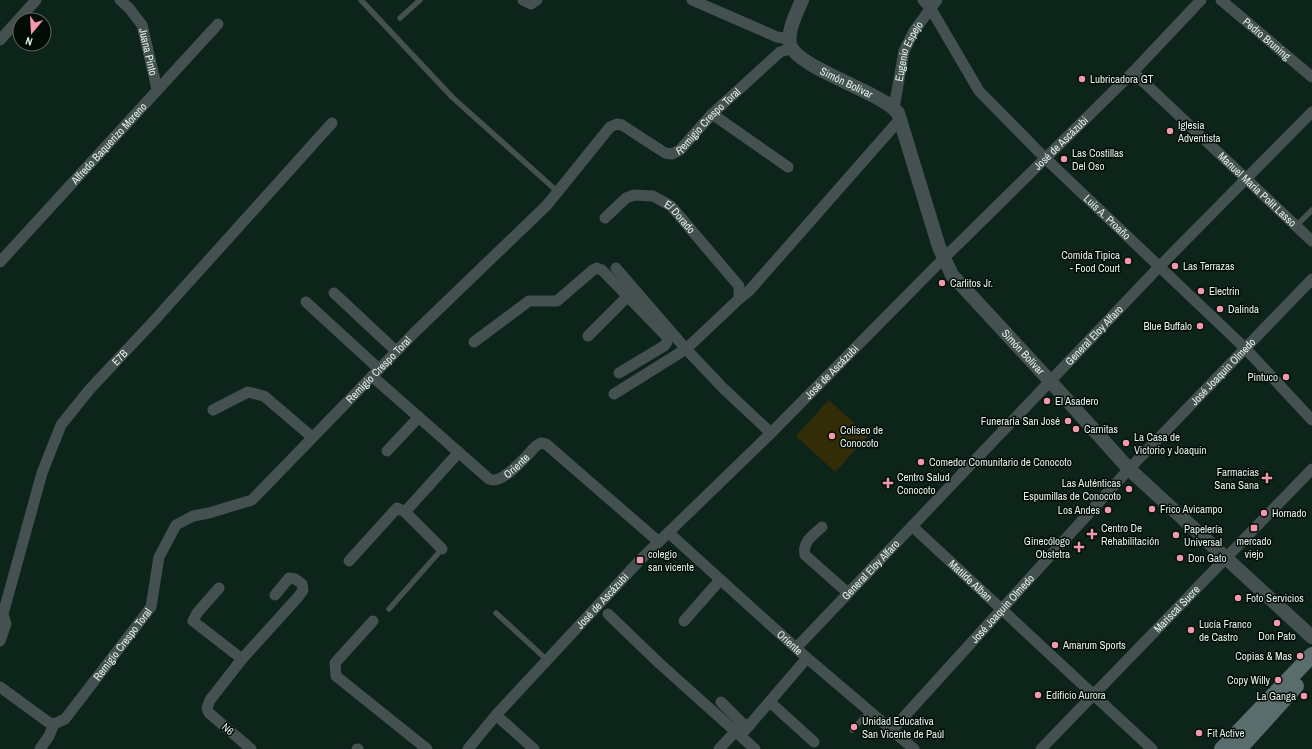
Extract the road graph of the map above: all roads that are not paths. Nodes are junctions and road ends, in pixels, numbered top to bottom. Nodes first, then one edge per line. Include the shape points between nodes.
1 (36, 0) edge
2 (120, 0) edge
3 (361, 0) edge
4 (420, 0) edge
5 (523, 0) edge
6 (537, 0) edge
7 (692, 0) edge
8 (802, 0) edge
9 (923, 0) edge
10 (1201, 0) edge
11 (1221, 0) edge
12 (934, 5) edge
13 (400, 18) dead end
14 (218, 24) dead end
15 (0, 40) edge
16 (790, 43) junction
17 (1133, 72) junction
18 (1312, 77) edge
19 (158, 89) junction
20 (1312, 112) edge
21 (898, 113) junction
22 (712, 114) junction
23 (332, 123) dead end
24 (1045, 158) junction
25 (788, 167) dead end
26 (1247, 179) junction
27 (558, 192) junction
28 (1312, 210) edge
29 (605, 218) dead end
30 (1296, 226) junction
31 (1312, 242) edge
32 (943, 259) junction
33 (0, 262) edge
34 (616, 268) dead end
35 (1158, 268) junction
36 (1312, 279) edge
37 (334, 293) dead end
38 (631, 293) junction
39 (738, 299) junction
40 (306, 302) dead end
41 (588, 336) dead end
42 (474, 342) dead end
43 (1244, 348) junction
44 (686, 349) junction
45 (396, 351) junction
46 (376, 373) junction
47 (619, 373) dead end
48 (1050, 381) junction
49 (614, 394) dead end
50 (213, 410) dead end
51 (418, 417) junction
52 (1312, 420) edge
53 (771, 432) junction
54 (312, 437) junction
55 (387, 451) dead end
56 (459, 452) junction
57 (1129, 469) junction
58 (1312, 469) edge
59 (405, 512) junction
60 (912, 526) junction
61 (822, 527) dead end
62 (669, 533) junction
63 (658, 542) junction
64 (442, 550) joint
65 (1225, 558) junction
66 (349, 561) dead end
67 (720, 580) junction
68 (219, 588) dead end
69 (848, 593) junction
70 (275, 595) dead end
71 (389, 609) dead end
72 (1002, 609) junction
73 (2, 613) edge
74 (496, 613) dead end
75 (608, 614) dead end
76 (374, 620) dead end
77 (684, 621) dead end
78 (1312, 637) edge
79 (0, 641) edge
80 (796, 648) junction
81 (1312, 654) edge
82 (807, 658) junction
83 (242, 659) junction
84 (547, 660) junction
85 (1312, 670) edge
86 (0, 687) edge
87 (1093, 696) junction
88 (721, 702) dead end
89 (770, 702) junction
90 (870, 711) junction
91 (496, 715) junction
92 (54, 724) junction
93 (750, 725) junction
94 (852, 730) dead end
95 (892, 730) junction
96 (739, 733) junction
97 (814, 742) dead end
98 (246, 748) edge
99 (40, 749) edge
100 (427, 749) edge
101 (468, 749) edge
102 (534, 749) edge
103 (719, 749) edge
104 (755, 749) edge
105 (914, 749) edge
106 (1041, 749) edge
107 (1152, 749) edge
108 (1222, 749) edge
109 (1240, 749) edge

1 - 15 street
2 - 19 street, Juana Pinto via 142,25
3 - 27 lane via 452,97
4 - 13 lane
5 - 6 street via 531,4
7 - 16 street, Simón Bolívar
8 - 16 street via 795,16
9 - 12 street, Luis A. Proaño
10 - 17 street, José de Ascázubi
11 - 18 street, Pedro Bruning
12 - 21 street, Eugenio Espejo via 914,31 904,51
12 - 24 street, Luis A. Proaño via 979,91
14 - 19 street, Alfredo Baquerizo Moreno
16 - 21 street, Simón Bolívar via 795,52 816,66
16 - 22 street, Remigio Crespo Toral
17 - 24 street, José de Ascázubi
17 - 26 street, Manuel Maria Polit Lasso
19 - 33 street, Alfredo Baquerizo Moreno
20 - 26 street, General Eloy Alfaro
21 - 32 street, Simón Bolívar
21 - 39 street via 749,292
22 - 25 street
22 - 27 street, Remigio Crespo Toral via 680,150 672,154 622,125 610,127
23 - 73 street, E7B via 90,389 61,425 42,473
24 - 32 street, José de Ascázubi
24 - 35 street, Luis A. Proaño
26 - 30 street, Manuel Maria Polit Lasso
26 - 35 street, General Eloy Alfaro
27 - 45 street, Remigio Crespo Toral via 547,206
28 - 30 lane
29 - 39 street, El Dorado via 626,198 634,195 653,196 671,206 739,286
30 - 31 street, Manuel Maria Polit Lasso
32 - 48 street, Simón Bolívar via 952,276
32 - 53 street, José de Ascázubi
34 - 38 street
35 - 43 street, Luis A. Proaño
35 - 48 street, General Eloy Alfaro
36 - 43 street, José Joaquin Olmedo
37 - 45 street
38 - 41 street
38 - 42 street via 597,268 557,301 529,301
38 - 44 street
38 - 47 street via 666,337 667,342
39 - 44 street
40 - 46 street, Oriente
43 - 52 street, Luis A. Proaño
43 - 57 street, José Joaquin Olmedo
44 - 49 street
44 - 53 street via 723,388
45 - 46 street, Remigio Crespo Toral
46 - 51 street, Oriente
46 - 54 street, Remigio Crespo Toral
48 - 57 street, Simón Bolívar
48 - 60 street, General Eloy Alfaro
50 - 54 street via 248,392 264,396
51 - 55 street
51 - 56 street, Oriente
53 - 62 street, José de Ascázubi
54 - 92 street, Remigio Crespo Toral via 252,500 193,516 176,526 159,557 151,607 65,720
56 - 59 street
56 - 63 street, Oriente via 485,476 497,481 538,444 546,444
57 - 65 street, Simón Bolívar
57 - 72 street, José Joaquin Olmedo
58 - 65 street, Mariscal Sucre
59 - 64 street
59 - 66 street via 397,508
60 - 69 street, General Eloy Alfaro
60 - 72 street, Matilde Alban
61 - 69 street via 806,542 805,555
62 - 63 street, José de Ascázubi
62 - 67 street, Oriente
63 - 84 street, José de Ascázubi
64 - 71 lane
65 - 78 street, Simón Bolívar
65 - 87 street, Mariscal Sucre
67 - 77 street
67 - 80 street, Oriente
68 - 83 street via 193,621
69 - 80 street, General Eloy Alfaro
70 - 83 street via 289,578 295,578 302,584 303,590 299,596
72 - 87 street, Matilde Alban
72 - 95 street, José Joaquin Olmedo
73 - 79 street, E7B via 6,624
74 - 84 lane
75 - 96 street
76 - 100 street via 335,663 336,676
80 - 82 street, Oriente
81 - 108 main road
82 - 89 street
82 - 90 street, Oriente
83 - 98 street, N6 via 210,700 207,708 209,713
84 - 91 street, José de Ascázubi
85 - 109 main road
86 - 92 street
87 - 106 street, Mariscal Sucre
87 - 107 street, Matilde Alban
88 - 93 street via 743,724
89 - 93 street
89 - 97 street
90 - 94 lane
90 - 95 street, Oriente
91 - 101 street, José de Ascázubi
91 - 102 street
92 - 99 street
93 - 96 street
95 - 105 street, Oriente
96 - 103 street
96 - 104 street

